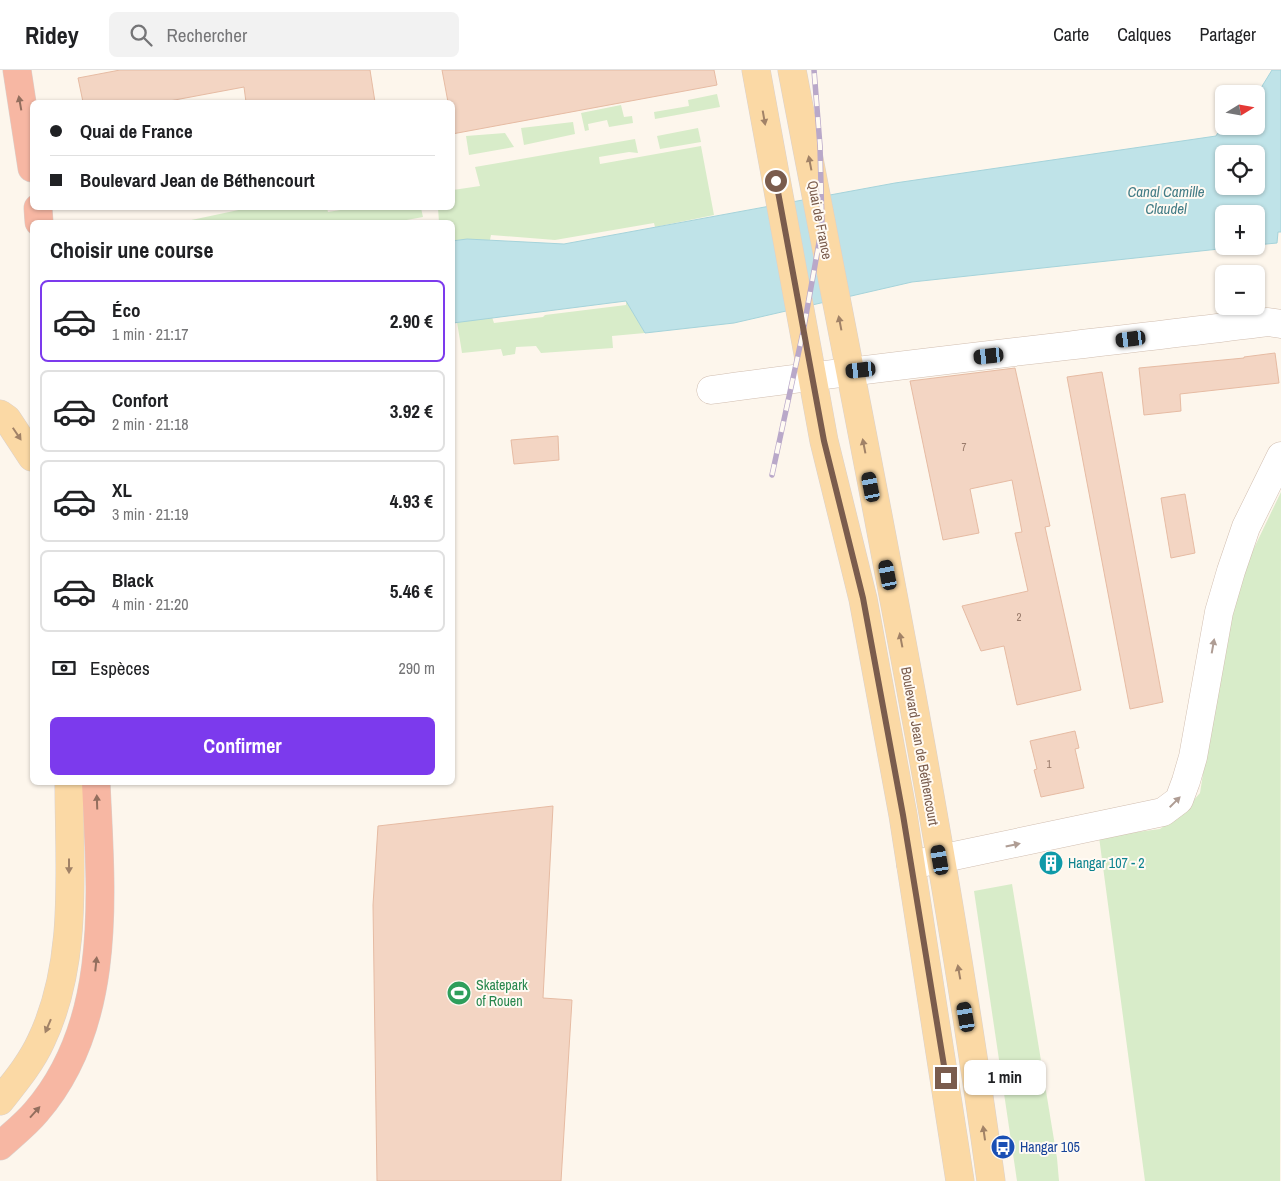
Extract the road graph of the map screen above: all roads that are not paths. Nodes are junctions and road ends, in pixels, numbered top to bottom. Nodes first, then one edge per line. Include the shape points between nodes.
1 (16, 70) edge
2 (756, 70) edge
3 (792, 70) edge
4 (30, 156) edge
5 (1281, 324) edge
6 (849, 371) junction
7 (811, 376) junction
8 (711, 390) dead end
9 (0, 414) edge
10 (30, 454) edge
11 (1281, 456) edge
12 (69, 785) edge
13 (96, 785) edge
14 (940, 860) junction
15 (911, 865) junction
16 (0, 1101) edge
17 (0, 1146) edge
18 (960, 1181) edge
19 (991, 1181) edge

4 -> 1 highway
2 -> 7 main road
6 -> 3 main road, Quai de France
5 - 6 street via 1268,322
6 - 7 street
14 -> 6 main road, Boulevard Jean de Béthencourt
7 - 8 street
7 - 15 main road via 863,598
9 -> 10 main road via 7,419
14 -> 11 street via 1163,812 1179,800 1193,758 1219,612 1246,528
12 -> 16 main road via 69,917 61,986 41,1042 24,1071
17 -> 13 highway via 36,1112 59,1081 91,999 100,920
14 - 15 street
19 -> 14 main road, Boulevard Jean de Béthencourt
15 - 18 main road

